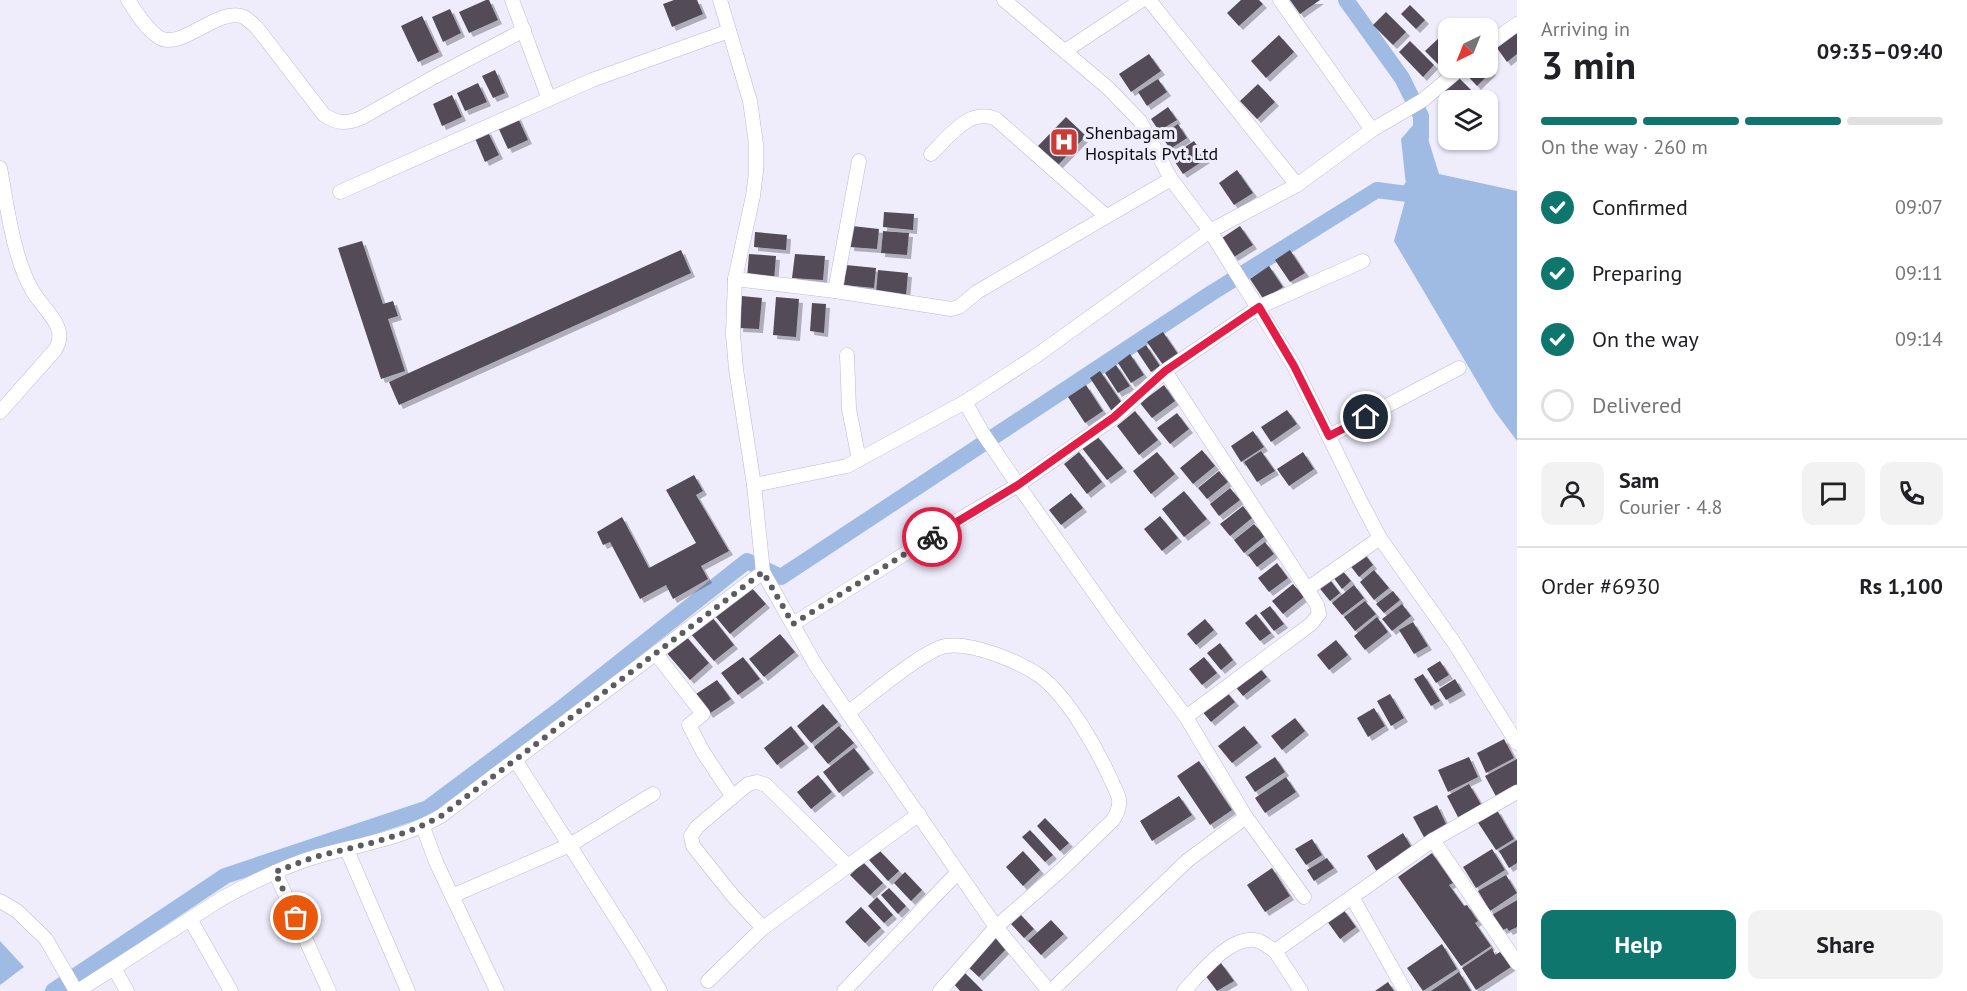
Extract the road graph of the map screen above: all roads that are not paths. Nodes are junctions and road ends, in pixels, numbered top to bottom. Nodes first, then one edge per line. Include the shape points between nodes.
1 (128, 0) edge
2 (512, 0) edge
3 (720, 0) edge
4 (1004, 0) edge
5 (1142, 0) edge
6 (1149, 0) edge
7 (1280, 0) edge
8 (1517, 24) edge
9 (524, 30) junction
10 (729, 32) junction
11 (1498, 38) edge
12 (1065, 51) junction
13 (1449, 78) edge
14 (549, 99) junction
15 (1372, 130) junction
16 (931, 154) dead end
17 (860, 161) dead end
18 (0, 168) edge
19 (1171, 178) junction
20 (1297, 185) junction
21 (340, 192) dead end
22 (1106, 216) junction
23 (1210, 231) junction
24 (1363, 261) dead end
25 (735, 279) junction
26 (835, 291) junction
27 (1259, 307) junction
28 (847, 355) dead end
29 (1459, 368) dead end
30 (1165, 371) junction
31 (965, 402) junction
32 (0, 412) edge
33 (1329, 436) junction
34 (859, 460) junction
35 (753, 484) junction
36 (1018, 485) junction
37 (1380, 538) junction
38 (763, 568) junction
39 (1306, 589) junction
40 (793, 624) junction
41 (656, 654) junction
42 (848, 712) junction
43 (1186, 717) junction
44 (1517, 743) edge
45 (516, 761) junction
46 (1517, 793) edge
47 (653, 794) dead end
48 (733, 797) junction
49 (919, 814) junction
50 (1246, 817) junction
51 (423, 827) junction
52 (1433, 840) junction
53 (570, 845) junction
54 (347, 850) junction
55 (848, 866) junction
56 (275, 872) junction
57 (958, 872) junction
58 (452, 896) junction
59 (1304, 897) dead end
60 (1352, 897) junction
61 (0, 901) edge
62 (189, 919) junction
63 (996, 927) junction
64 (763, 928) junction
65 (1275, 951) junction
66 (1517, 963) edge
67 (114, 968) junction
68 (708, 981) dead end
69 (73, 984) edge
70 (128, 991) edge
71 (231, 991) edge
72 (329, 991) edge
73 (408, 991) edge
74 (497, 991) edge
75 (660, 991) edge
76 (844, 991) edge
77 (940, 991) edge
78 (1050, 991) edge
79 (1184, 991) edge
80 (1300, 991) edge
81 (1405, 991) edge

1 - 9 street via 157,36 165,40 177,39 219,19 234,15 245,18 258,29 324,115 335,122 363,117
2 - 9 street
3 - 10 street
4 - 12 street
5 - 12 street
6 - 20 street
7 - 15 street
8 - 11 street
9 - 14 street
10 - 14 street
10 - 25 street via 750,101 756,144 753,196
12 - 19 street via 1140,121
13 - 15 street via 1423,100
14 - 21 street
15 - 20 street
16 - 22 street via 964,122 987,115
17 - 26 street
18 - 32 street via 23,270 61,334 55,350
19 - 22 street
19 - 23 street
20 - 23 street
22 - 26 street via 977,292 959,307 951,309
23 - 27 street
23 - 31 street
24 - 27 street
25 - 26 street
25 - 35 street via 736,369
27 - 30 street
27 - 33 street
28 - 34 street via 849,409
29 - 33 street
30 - 36 street via 1114,417
30 - 39 street
31 - 34 street
31 - 36 street
33 - 37 street
34 - 35 street via 830,470
35 - 38 street
36 - 40 street
36 - 43 street
37 - 39 street
37 - 44 street via 1453,641
38 - 40 street
38 - 41 street
39 - 43 street via 1319,614 1311,624
40 - 42 street
41 - 45 street
41 - 48 street via 703,714 689,725
42 - 49 street
42 - 63 street via 927,652 962,645 1018,663 1041,677 1069,708 1100,756 1119,798 1118,812 1060,871
43 - 50 street
45 - 51 street
45 - 53 street
46 - 52 street
47 - 53 street
48 - 55 street via 747,784 766,785
48 - 64 street via 697,827 691,836 693,846
49 - 55 street
49 - 57 street
50 - 59 street
50 - 78 street via 1188,860
51 - 54 street
51 - 58 street
52 - 60 street
52 - 66 street
53 - 58 street
53 - 75 street
54 - 56 street
54 - 73 street
55 - 64 street
56 - 62 street
56 - 72 street
57 - 63 street
57 - 76 street
58 - 74 street
60 - 65 street
60 - 81 street
61 - 69 street via 17,911 46,939
62 - 67 street
62 - 71 street
63 - 77 street
63 - 78 street
64 - 68 street
65 - 79 street via 1258,941 1237,942
65 - 80 street
67 - 69 street
67 - 70 street

